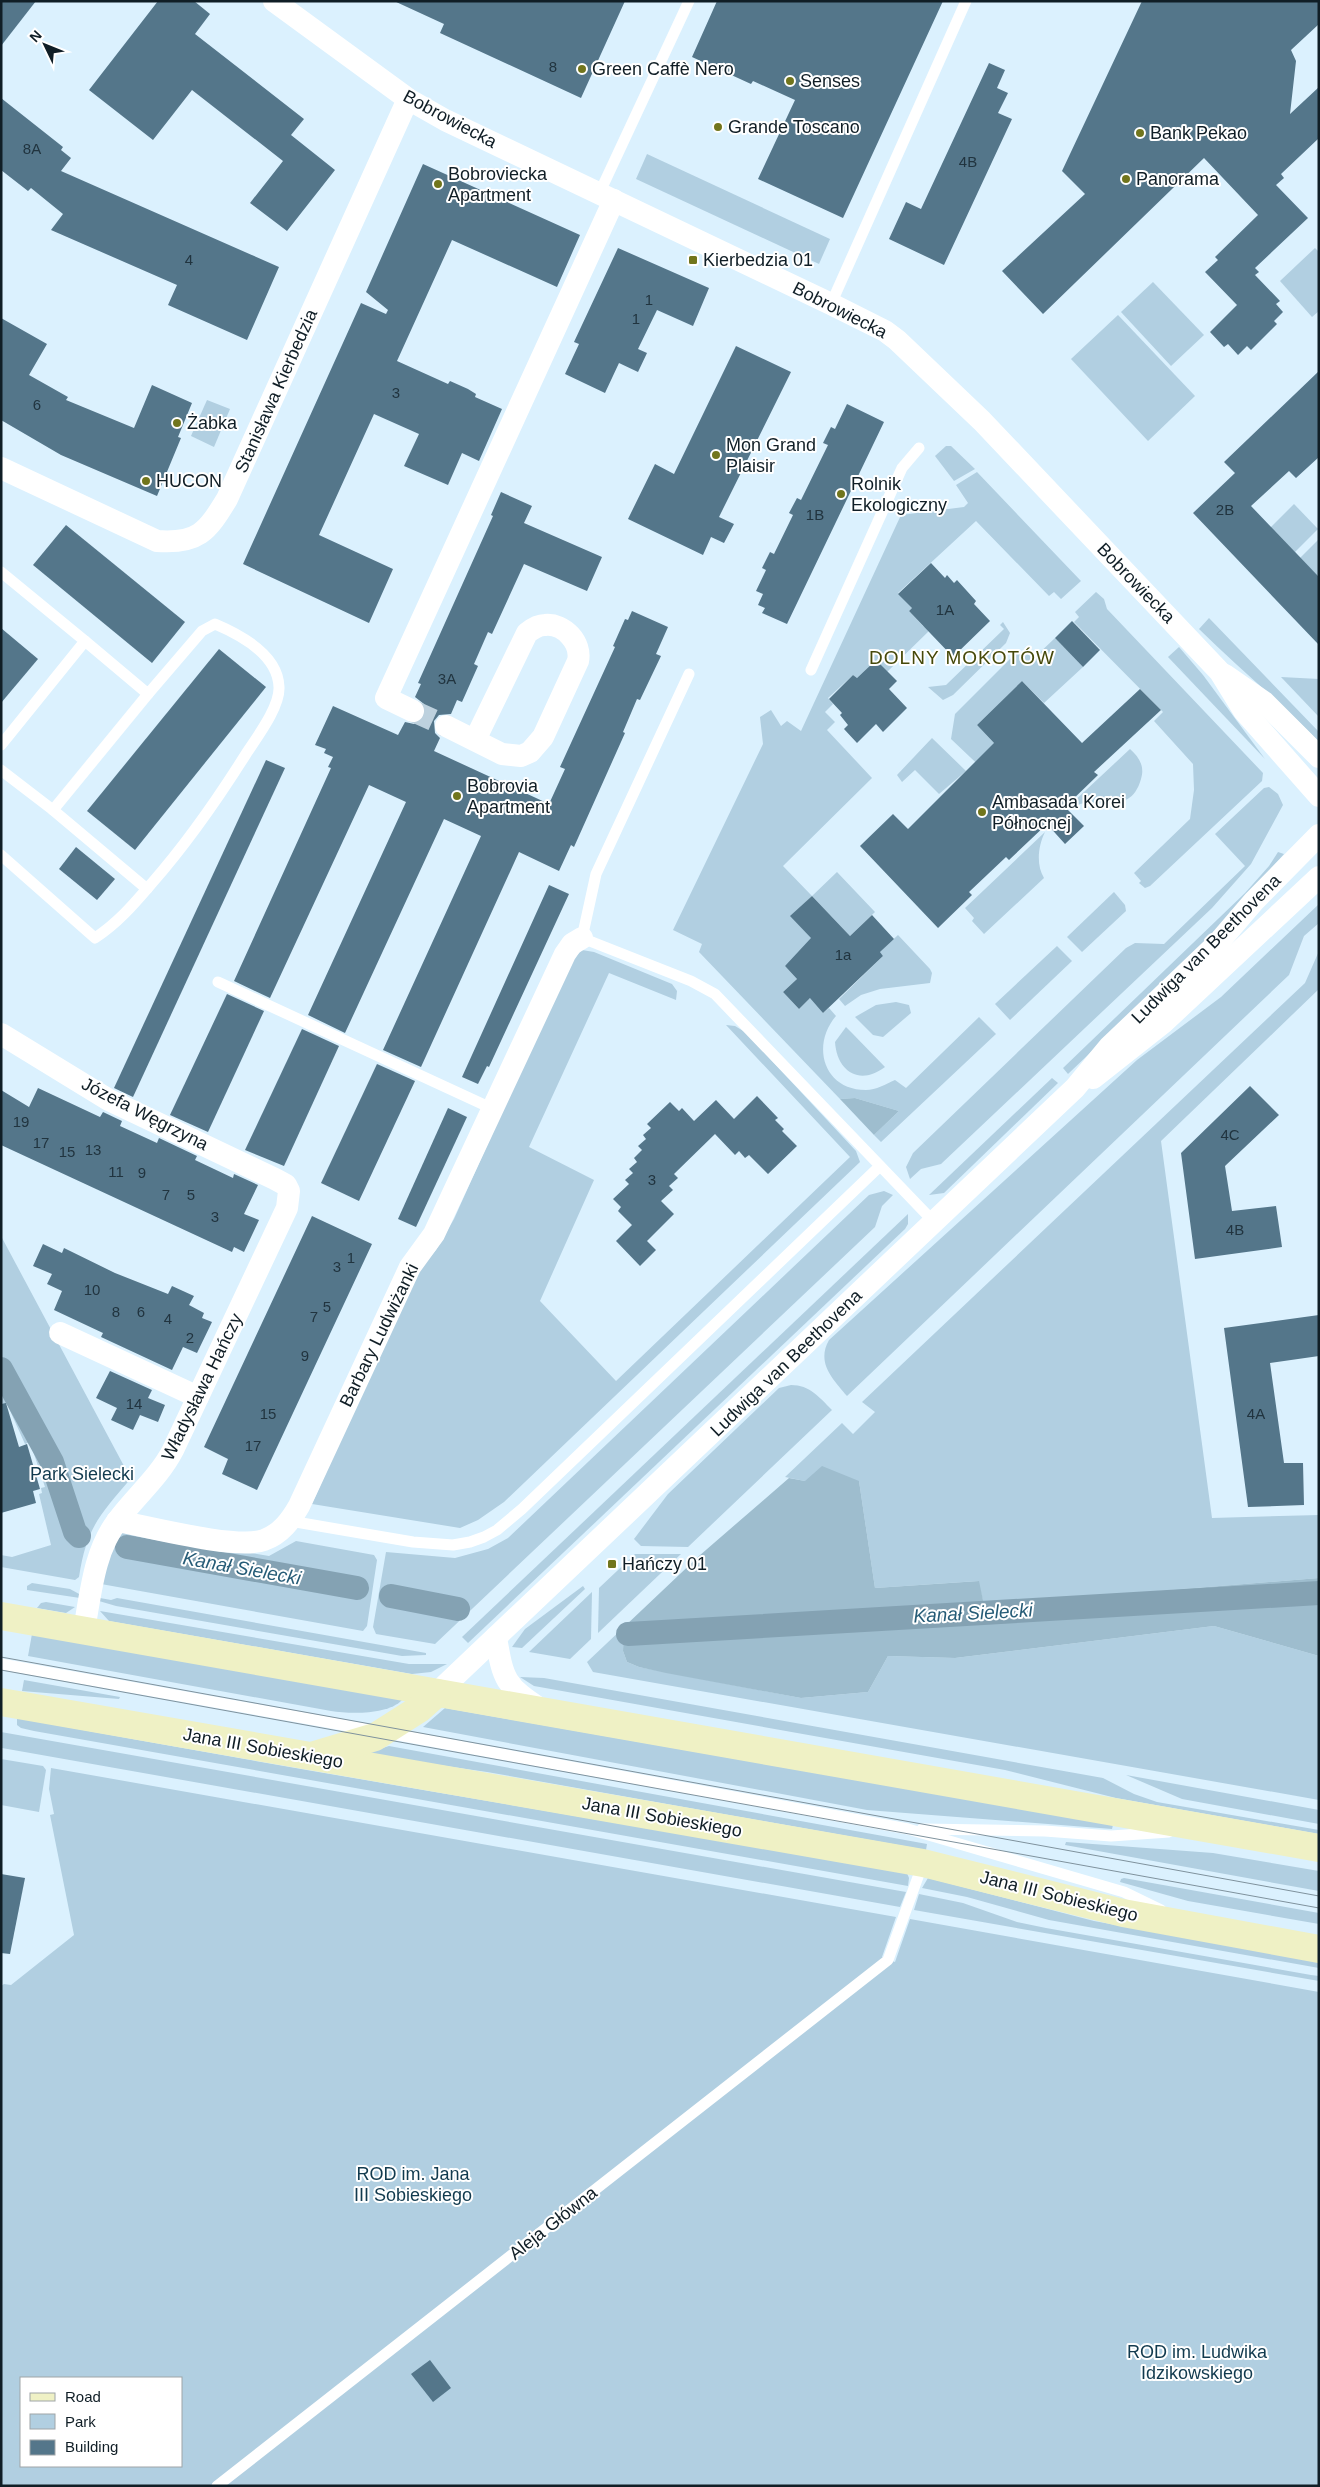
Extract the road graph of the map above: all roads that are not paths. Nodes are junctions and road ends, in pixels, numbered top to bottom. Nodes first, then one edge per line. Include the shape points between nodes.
1 (274, 1) edge
2 (689, 1) edge
3 (966, 1) edge
4 (408, 99) junction
5 (606, 197) junction
6 (831, 304) junction
7 (920, 448) dead end
8 (1, 468) edge
9 (1, 572) edge
10 (85, 641) junction
11 (811, 670) dead end
12 (1220, 672) junction
13 (689, 674) dead end
14 (148, 694) junction
15 (413, 711) tunnel mouth
16 (446, 726) tunnel mouth
17 (475, 740) junction
18 (1, 745) edge
19 (1319, 757) edge
20 (1, 770) edge
21 (1319, 796) edge
22 (53, 810) junction
23 (1319, 835) edge
24 (1, 855) edge
25 (1319, 877) edge
26 (147, 889) junction
27 (582, 938) junction
28 (218, 982) dead end
29 (1, 1034) edge
30 (1075, 1088) junction
31 (492, 1108) junction
32 (880, 1166) junction
33 (289, 1191) joint
34 (934, 1222) junction
35 (60, 1333) dead end
36 (198, 1397) junction
37 (117, 1521) junction
38 (290, 1521) junction
39 (1, 1616) edge
40 (84, 1630) junction
41 (496, 1637) junction
42 (1, 1664) edge
43 (438, 1693) junction
44 (1, 1702) edge
45 (545, 1712) junction
46 (383, 1732) junction
47 (309, 1756) junction
48 (908, 1828) junction
49 (1213, 1829) junction
50 (1319, 1848) edge
51 (923, 1863) junction
52 (1195, 1926) junction
53 (1319, 1949) edge
54 (217, 2486) edge

1 - 4 street, Bobrowiecka
2 - 5 lane
3 - 6 lane
4 - 5 street, Bobrowiecka
4 - 8 street, Stanisława Kierbedzia via 227,499 205,529 187,540 157,541
5 - 6 street, Bobrowiecka
5 - 15 street via 386,698
6 - 12 street, Bobrowiecka via 885,331 959,398
7 - 11 lane via 902,468
9 - 10 lane
10 - 14 lane
10 - 18 lane
12 - 19 street, Bobrowiecka via 1264,702
12 - 21 street, Bobrowiecka via 1244,711
13 - 27 lane via 596,874
14 - 22 lane
14 - 26 lane via 202,631 215,624 242,638 270,661 280,689 272,714 206,818
16 - 17 street
17 - 17 street via 511,756 521,756 538,745 578,661 580,654 573,638 552,625 539,626 526,633
20 - 22 lane
22 - 26 lane
23 - 30 street, Ludwiga van Beethovena via 1218,943 1109,1047
24 - 26 lane via 95,938 112,927
25 - 30 street, Ludwiga van Beethovena via 1164,1022 1102,1073
27 - 31 street, Barbary Ludwiżanki via 565,954
27 - 32 lane via 691,981 715,994
28 - 31 lane
29 - 33 street, Józefa Węgrzyna via 109,1100 275,1179 286,1185
30 - 34 street, Ludwiga van Beethovena
31 - 38 street, Barbary Ludwiżanki via 434,1234 410,1266
32 - 34 lane
32 - 38 lane via 522,1509 496,1530 470,1542 436,1544
33 - 36 street, Władysława Hańczy via 287,1208
34 - 41 street, Ludwiga van Beethovena
35 - 36 street
36 - 37 street, Władysława Hańczy via 169,1458
37 - 38 street, Barbary Ludwiżanki via 245,1543 271,1537
37 - 40 street, Władysława Hańczy via 98,1555
39 - 40 main road
40 - 43 main road
41 - 43 street, Ludwiga van Beethovena
41 - 45 street via 506,1681 522,1697
42 - 46 lane
43 - 45 main road
43 - 46 main road
44 - 47 main road, Jana III Sobieskiego
45 - 49 main road
46 - 47 main road
46 - 48 lane
47 - 51 main road, Jana III Sobieskiego
48 - 49 lane via 1112,1836
48 - 52 lane via 1124,1892
49 - 50 main road
51 - 52 main road, Jana III Sobieskiego via 1087,1905
51 - 54 lane, Aleja Główna via 888,1960
52 - 53 main road, Jana III Sobieskiego

